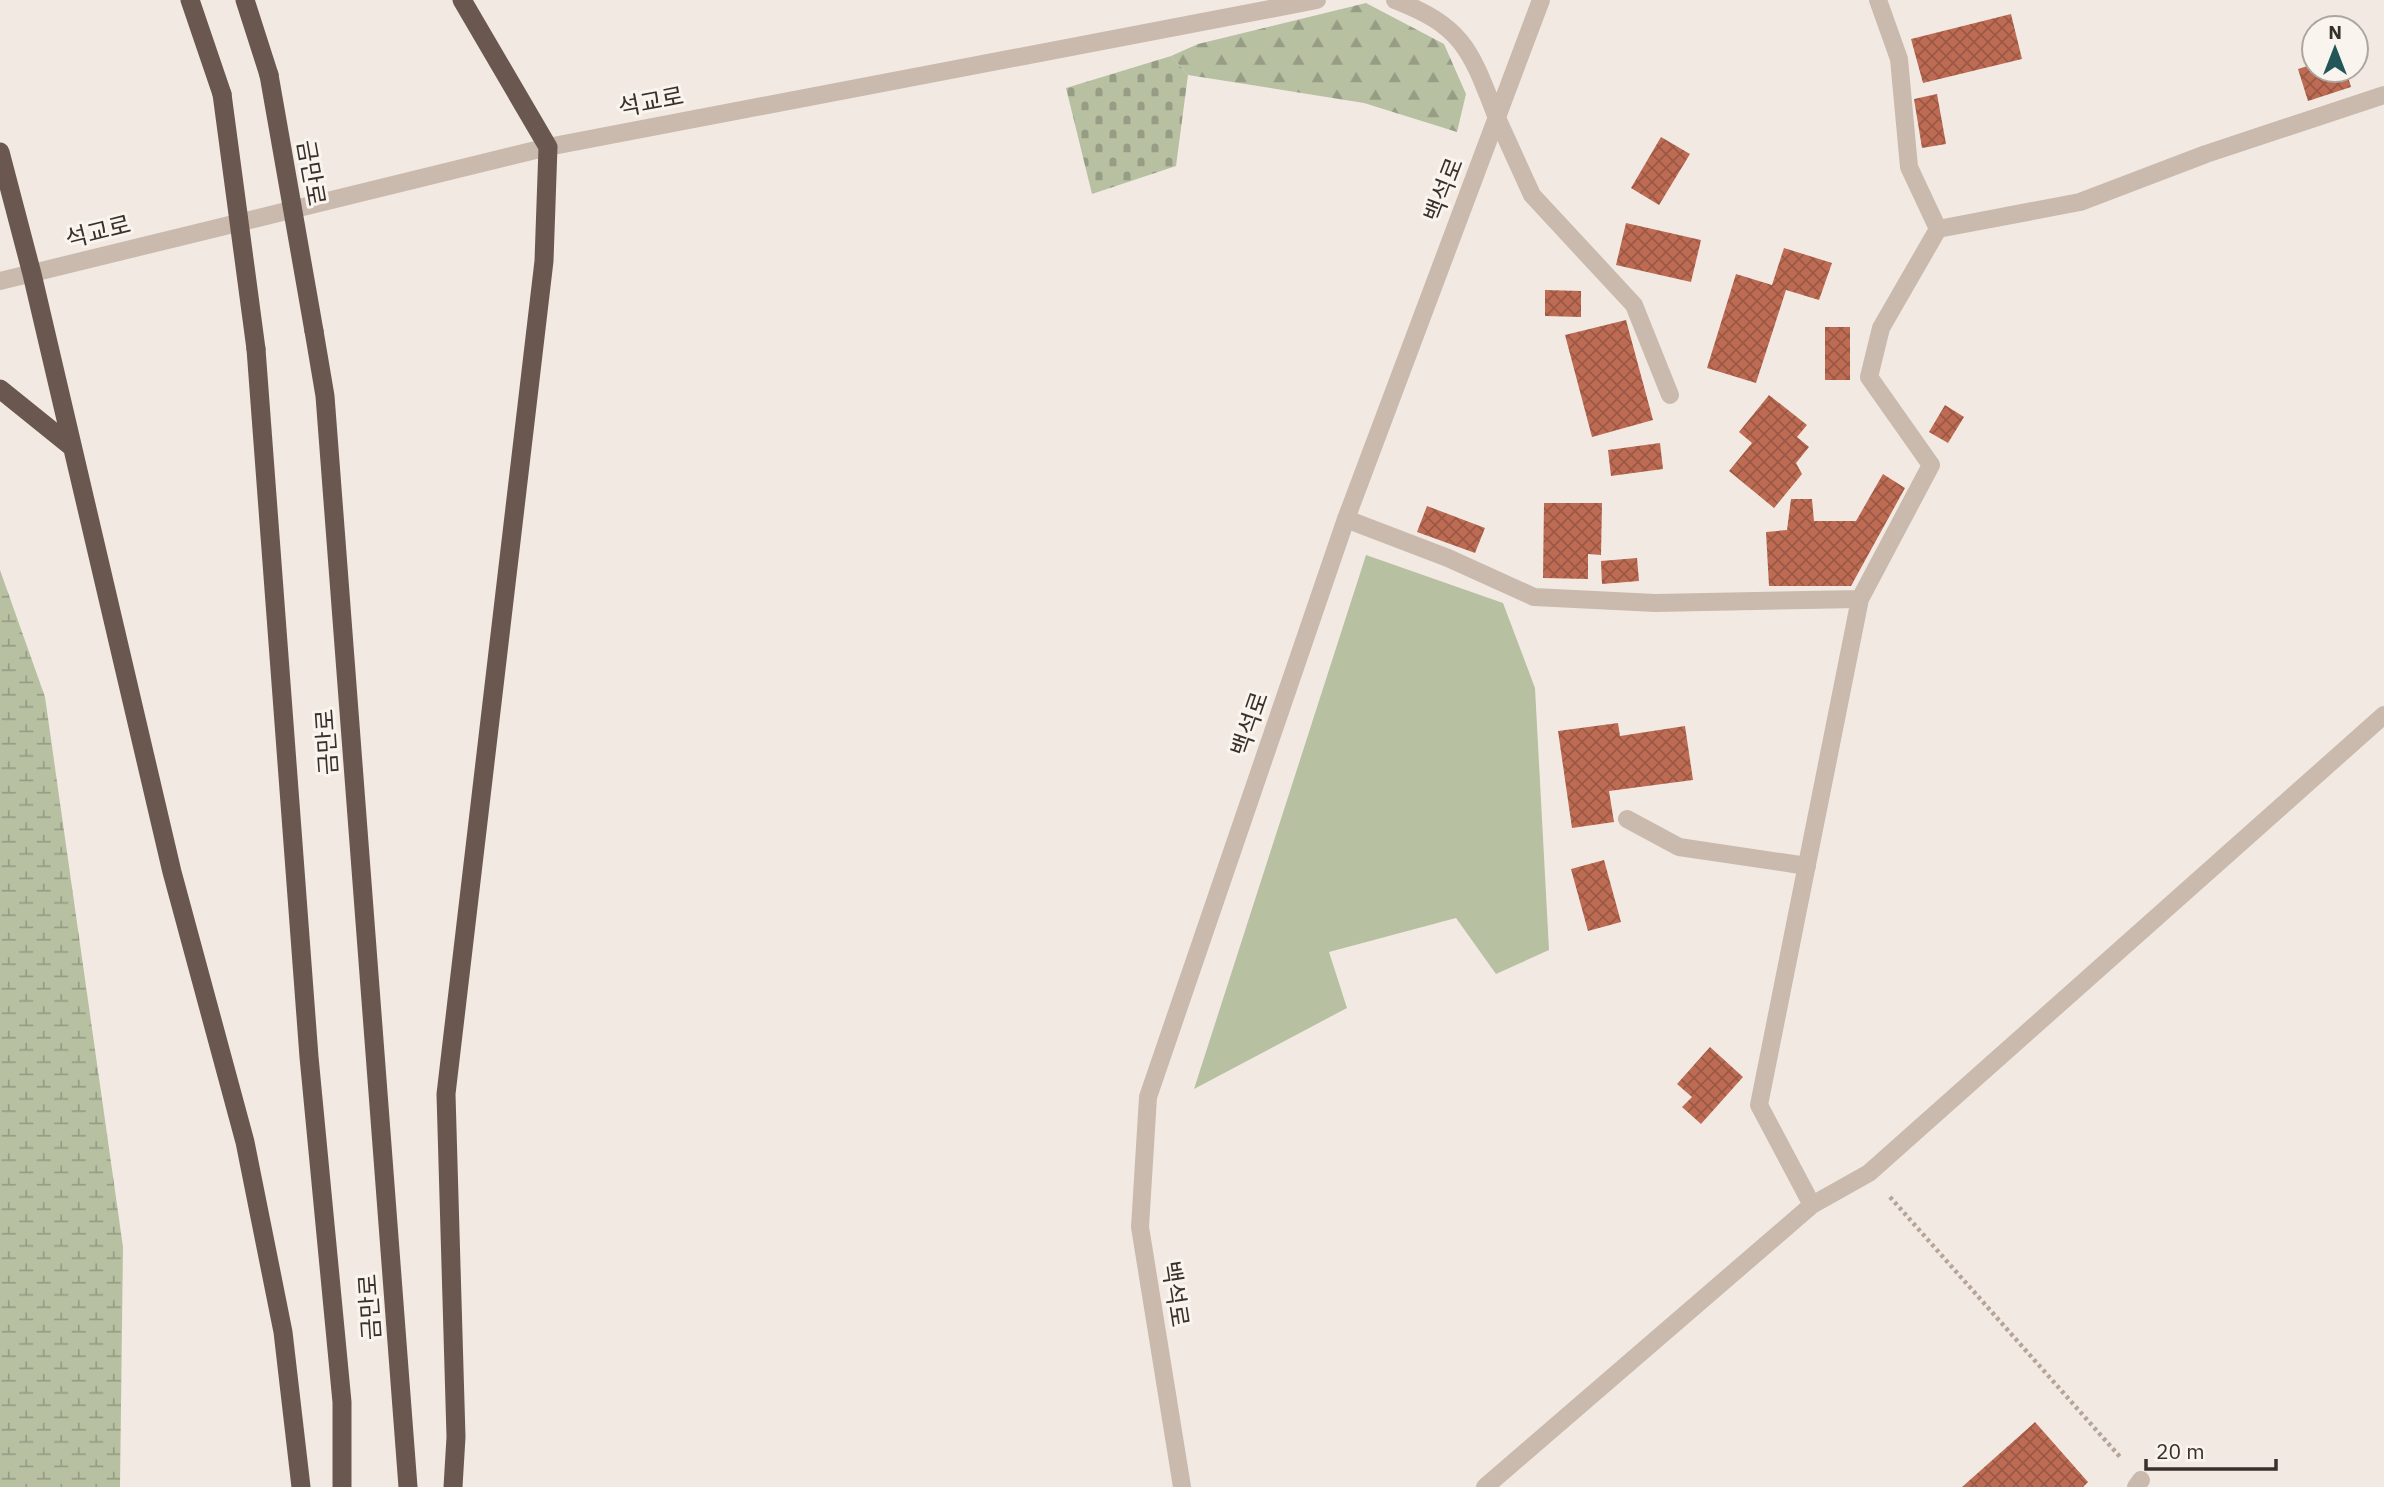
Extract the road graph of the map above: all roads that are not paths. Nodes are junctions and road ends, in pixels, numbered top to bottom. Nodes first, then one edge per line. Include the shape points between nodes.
1 (190, 0) edge
2 (245, 0) edge
3 (462, 0) edge
4 (1317, 0) edge
5 (1395, 0) edge
6 (1541, 0) edge
7 (1878, 0) edge
8 (2384, 95) edge
9 (1497, 118) junction
10 (548, 147) junction
11 (0, 152) edge
12 (1938, 229) junction
13 (32, 274) junction
14 (0, 281) edge
15 (0, 389) edge
16 (1670, 395) dead end
17 (72, 447) junction
18 (1346, 519) junction
19 (1860, 599) junction
20 (2384, 715) edge
21 (1627, 819) dead end
22 (1807, 866) junction
23 (1812, 1205) junction
24 (301, 1487) edge
25 (342, 1487) edge
26 (408, 1487) edge
27 (453, 1487) edge
28 (1182, 1487) edge
29 (1485, 1487) edge

1 - 25 highway, 금만로, bridge via 222,94 256,349 309,1057 342,1402
2 - 26 highway, 금만로, bridge via 269,75 325,396
3 - 10 highway
4 - 10 street, 석교로
5 - 9 street via 1422,11 1463,42
6 - 9 street, 백석로
7 - 12 street via 1899,60 1909,167
8 - 12 street via 2080,202
9 - 16 street via 1532,194 1634,304
9 - 18 street, 백석로
10 - 13 street, 석교로
10 - 27 highway via 544,261 446,1094 456,1437
11 - 13 highway
12 - 19 street via 1881,328 1869,377 1931,465
13 - 14 street, 석교로
13 - 17 highway
15 - 17 highway
17 - 24 highway via 172,872 245,1142 283,1332
18 - 19 street via 1534,597 1655,603
18 - 28 street, 백석로 via 1148,1097 1140,1227
19 - 22 street
20 - 23 street via 1869,1173
21 - 22 street via 1679,847
22 - 23 street via 1759,1105
23 - 29 street

